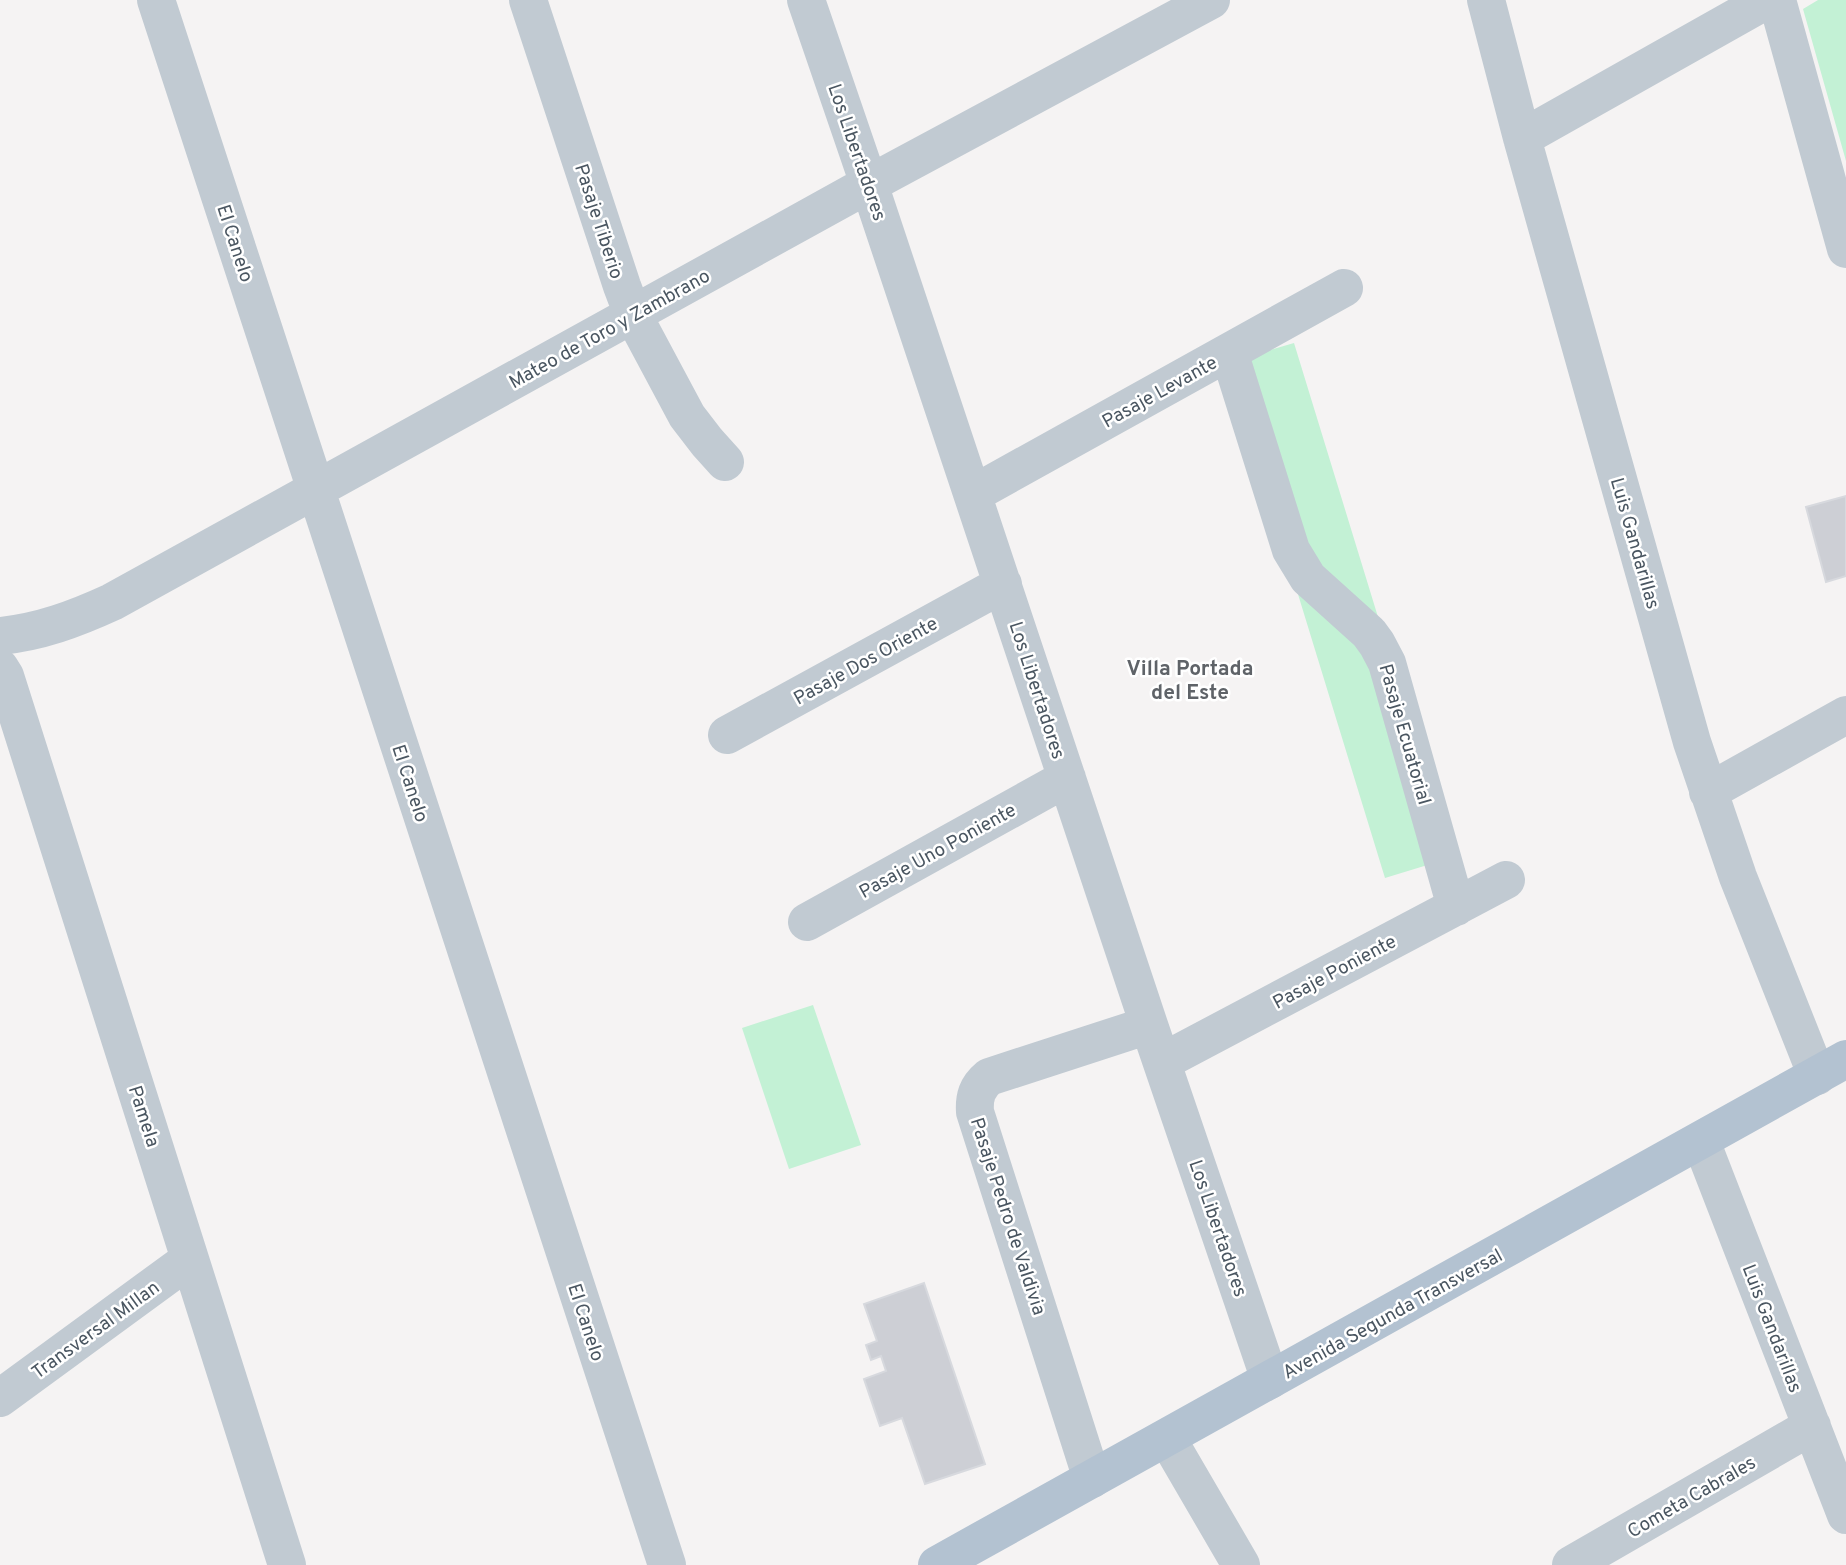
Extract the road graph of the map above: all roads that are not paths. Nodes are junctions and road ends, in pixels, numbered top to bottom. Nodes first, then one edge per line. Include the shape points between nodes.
1 (156, 0) edge
2 (528, 0) edge
3 (806, 0) edge
4 (1211, 0) edge
5 (1486, 0) edge
6 (1767, 0) edge
7 (1777, 0) edge
8 (1522, 138) junction
9 (869, 184) junction
10 (1846, 249) edge
11 (1344, 288) dead end
12 (634, 315) junction
13 (1229, 352) junction
14 (725, 462) dead end
15 (316, 489) junction
16 (973, 494) junction
17 (1003, 584) junction
18 (0, 636) edge
19 (0, 668) edge
20 (1846, 715) edge
21 (727, 735) dead end
22 (1067, 778) junction
23 (1708, 792) junction
24 (1506, 880) dead end
25 (1456, 906) junction
26 (807, 922) dead end
27 (1149, 1025) junction
28 (1162, 1062) junction
29 (1831, 1068) edge
30 (1701, 1141) junction
31 (190, 1259) junction
32 (1270, 1380) junction
33 (0, 1398) edge
34 (1812, 1426) junction
35 (1167, 1438) junction
36 (1093, 1479) junction
37 (1846, 1515) edge
38 (275, 1560) edge
39 (667, 1565) edge
40 (938, 1565) edge
41 (1241, 1565) edge
42 (1571, 1565) edge

1 - 15 street, El Canelo
2 - 12 street, Pasaje Tiberio
3 - 9 street, Los Libertadores
4 - 9 street, Mateo de Toro y Zambrano
5 - 8 street, Luis Gandarillas
6 - 8 street
7 - 10 street
8 - 23 street, Luis Gandarillas
9 - 12 street, Mateo de Toro y Zambrano
9 - 16 street, Los Libertadores
11 - 13 street, Pasaje Levante
12 - 14 street, Pasaje Tiberio via 687,416
12 - 15 street, Mateo de Toro y Zambrano
13 - 16 street, Pasaje Levante
13 - 25 street, Pasaje Ecuatorial via 1290,550 1319,589 1369,633 1387,663
15 - 18 street, Mateo de Toro y Zambrano via 83,616
15 - 39 street, El Canelo
16 - 17 street, Los Libertadores
17 - 21 street, Pasaje Dos Oriente
17 - 22 street, Los Libertadores
19 - 31 street, Pamela
20 - 23 street
22 - 26 street, Pasaje Uno Poniente
22 - 27 street, Los Libertadores
23 - 29 street, Luis Gandarillas via 1738,877
24 - 25 street, Pasaje Poniente
25 - 28 street, Pasaje Poniente
27 - 28 street, Los Libertadores
27 - 36 street, Pasaje Pedro de Valdivia via 989,1077 974,1101
28 - 32 street, Los Libertadores
29 - 30 main road, Avenida Segunda Transversal
30 - 32 main road, Avenida Segunda Transversal
30 - 34 street, Luis Gandarillas
31 - 33 street, Transversal Millan
31 - 38 street, Pamela
32 - 35 main road, Avenida Segunda Transversal
34 - 37 street, Luis Gandarillas
34 - 42 street, Cometa Cabrales
35 - 36 main road, Avenida Segunda Transversal
35 - 41 street
36 - 40 main road, Avenida Segunda Transversal

